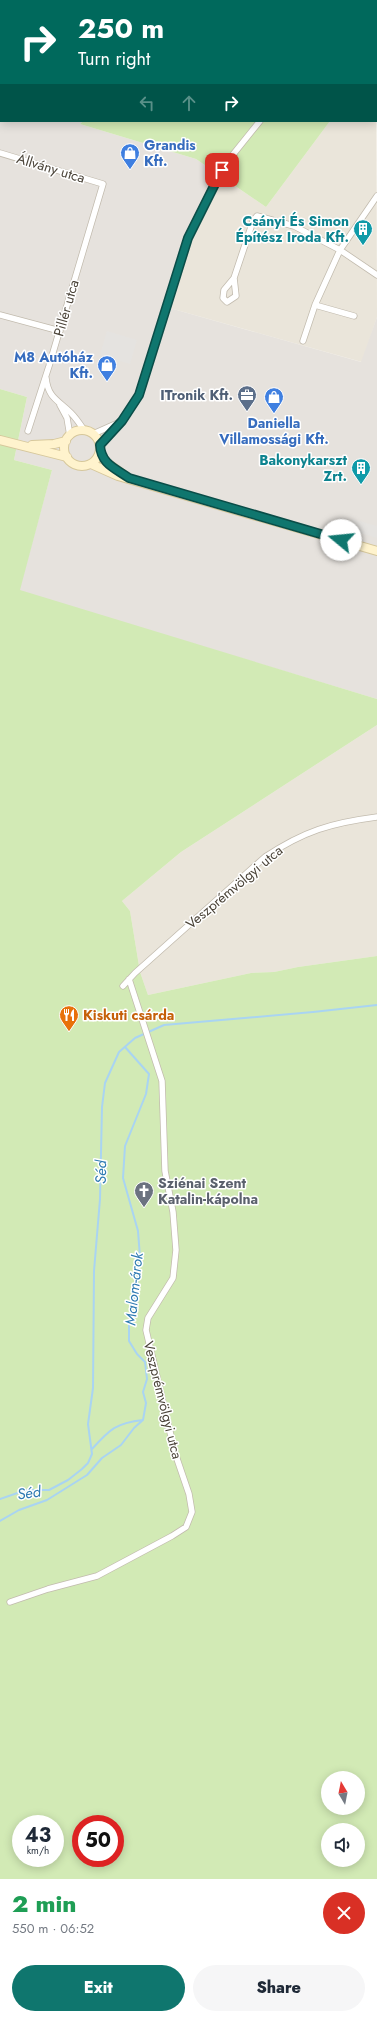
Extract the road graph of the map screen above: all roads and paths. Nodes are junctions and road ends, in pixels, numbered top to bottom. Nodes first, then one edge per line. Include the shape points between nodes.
1 (260, 122) edge
2 (0, 153) edge
3 (102, 184) joint
4 (377, 196) edge
5 (340, 250) junction
6 (377, 275) edge
7 (234, 278) dead end
8 (315, 305) junction
9 (0, 315) edge
10 (354, 316) dead end
11 (60, 332) junction
12 (303, 341) dead end
13 (46, 376) junction
14 (59, 404) junction
15 (122, 421) junction
16 (84, 430) junction
17 (28, 431) dead end
18 (93, 434) junction
19 (68, 438) junction
20 (0, 440) edge
21 (20, 446) junction
22 (100, 449) junction
23 (67, 457) junction
24 (91, 464) junction
25 (129, 478) junction
26 (377, 551) edge
27 (377, 817) edge
28 (129, 979) junction
29 (123, 986) dead end
30 (10, 1602) dead end

1 - 15 street via 227,162 196,220 139,395
2 - 3 street, Állvány utca
3 - 11 street, Pillér utca
4 - 5 street
5 - 6 street
5 - 7 street via 294,226 257,216 253,220
5 - 8 street
8 - 10 street
8 - 12 street
9 - 11 street
11 - 13 street, Pillér utca
13 - 14 street via 48,390
13 - 17 street, Pillér utca
14 - 16 street via 70,412
14 - 19 street via 67,418
15 - 18 street
15 - 22 street
16 - 18 main road
16 - 19 main road via 74,432
18 - 22 main road
19 - 21 main road via 54,444
19 - 23 main road via 64,450
20 - 21 main road
21 - 23 main road
22 - 24 main road
22 - 25 main road via 106,462
23 - 24 main road via 78,466
24 - 25 main road
25 - 26 main road
27 - 28 street, Veszprémvölgyi utca via 320,827 284,844 265,857
28 - 29 street, Veszprémvölgyi utca
28 - 30 street, Veszprémvölgyi utca via 162,1081 165,1171 173,1212 176,1250 173,1278 148,1318 146,1330 174,1453 189,1494 192,1512 186,1527 96,1576

